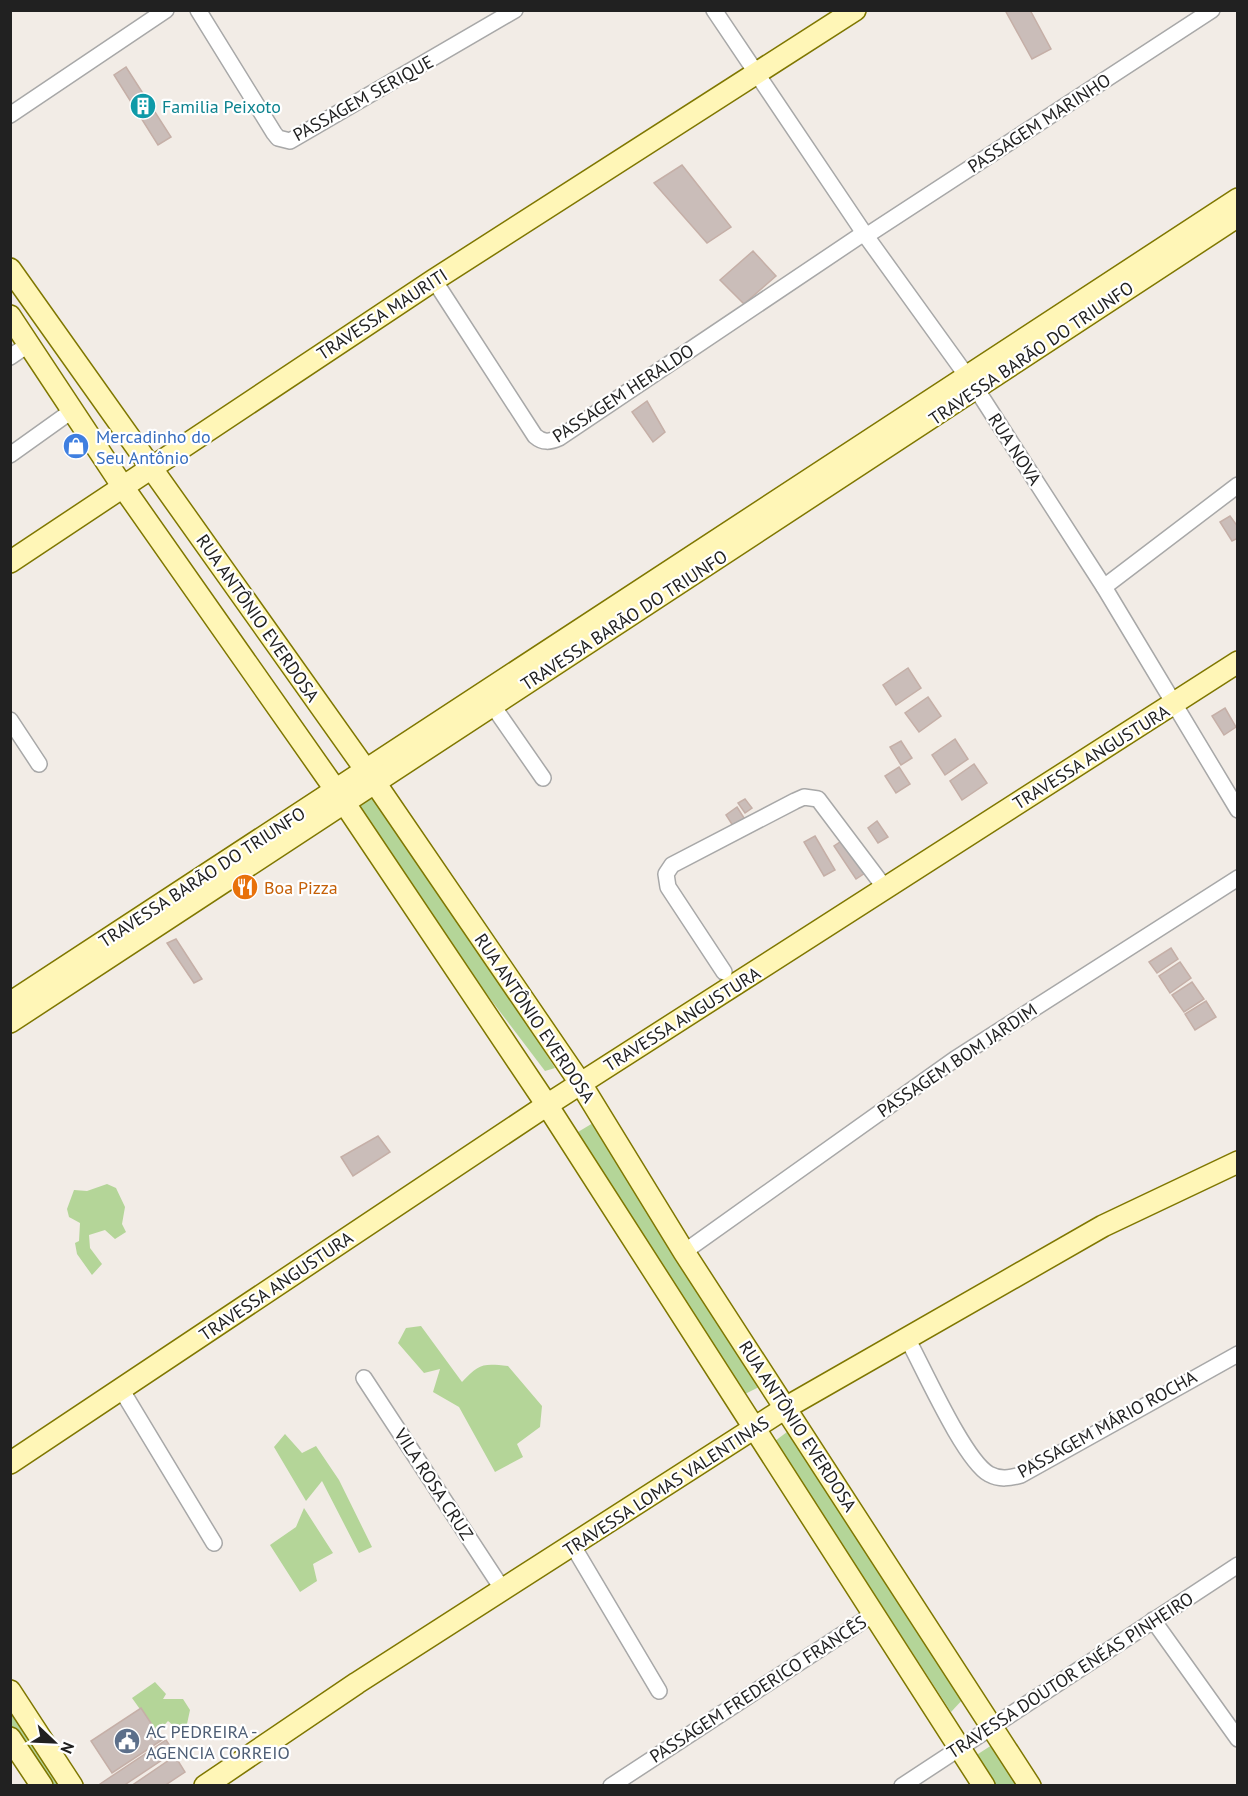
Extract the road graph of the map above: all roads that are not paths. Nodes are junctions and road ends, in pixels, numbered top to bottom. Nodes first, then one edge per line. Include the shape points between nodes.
1 (166, 10) edge
2 (198, 10) edge
3 (515, 10) edge
4 (714, 10) edge
5 (855, 10) edge
6 (1212, 10) edge
7 (759, 73) junction
8 (10, 115) edge
9 (1238, 199) edge
10 (1238, 216) edge
11 (865, 234) junction
12 (10, 270) edge
13 (434, 280) junction
14 (10, 316) edge
15 (1058, 326) junction
16 (29, 344) junction
17 (10, 357) edge
18 (973, 383) junction
19 (73, 410) junction
20 (121, 426) junction
21 (94, 443) junction
22 (10, 455) edge
23 (151, 466) junction
24 (1238, 485) edge
25 (123, 487) junction
26 (10, 562) edge
27 (1104, 587) junction
28 (652, 592) junction
29 (1238, 662) edge
30 (1175, 703) junction
31 (494, 706) junction
32 (10, 720) edge
33 (39, 764) dead end
34 (370, 777) junction
35 (543, 778) dead end
36 (339, 797) junction
37 (1238, 810) edge
38 (1238, 878) edge
39 (885, 888) junction
40 (724, 972) dead end
41 (11, 1015) edge
42 (581, 1084) junction
43 (547, 1105) junction
44 (1238, 1162) edge
45 (684, 1252) junction
46 (907, 1338) junction
47 (1238, 1353) edge
48 (364, 1378) dead end
49 (121, 1389) junction
50 (787, 1407) junction
51 (754, 1429) junction
52 (10, 1462) edge
53 (214, 1543) dead end
54 (573, 1546) junction
55 (1238, 1565) edge
56 (503, 1590) junction
57 (875, 1613) junction
58 (1153, 1620) junction
59 (10, 1691) edge
60 (659, 1691) dead end
61 (992, 1727) junction
62 (10, 1738) edge
63 (1238, 1740) edge
64 (960, 1748) junction
65 (42, 1785) edge
66 (72, 1785) edge
67 (205, 1785) edge
68 (611, 1785) edge
69 (902, 1785) edge
70 (984, 1785) edge
71 (1030, 1785) edge

1 - 8 street
2 - 3 street, PASSAGEM SERIQUE via 274,133 290,141
4 - 7 street, RUA NOVA
5 - 7 street, TRAVESSA MAURITI
6 - 11 street, PASSAGEM MARINHO
7 - 11 street, RUA NOVA
7 - 13 street, TRAVESSA MAURITI
9 - 15 street, TRAVESSA BARÃO DO TRIUNFO
10 - 15 street, TRAVESSA BARÃO DO TRIUNFO
11 - 13 street, PASSAGEM HERALDO via 550,441 536,436
11 - 18 street, RUA NOVA
12 - 20 street, RUA ANTÔNIO EVERDOSA
13 - 23 street, TRAVESSA MAURITI
14 - 16 street, RUA ANTÔNIO EVERDOSA
15 - 18 street, TRAVESSA BARÃO DO TRIUNFO
16 - 17 street
16 - 19 street, RUA ANTÔNIO EVERDOSA
18 - 27 street, RUA NOVA
18 - 28 street, TRAVESSA BARÃO DO TRIUNFO
19 - 21 street, RUA ANTÔNIO EVERDOSA
19 - 22 street
20 - 21 street via 113,443
20 - 23 street, RUA ANTÔNIO EVERDOSA
21 - 25 street, RUA ANTÔNIO EVERDOSA
23 - 25 street, TRAVESSA MAURITI
23 - 34 street, RUA ANTÔNIO EVERDOSA
24 - 27 street
25 - 26 street, TRAVESSA MAURITI
25 - 36 street, RUA ANTÔNIO EVERDOSA
27 - 30 street, RUA NOVA
28 - 31 street, TRAVESSA BARÃO DO TRIUNFO
28 - 34 street, TRAVESSA BARÃO DO TRIUNFO
29 - 30 street, TRAVESSA ANGUSTURA
30 - 37 street, RUA NOVA
30 - 39 street, TRAVESSA ANGUSTURA
31 - 34 street, TRAVESSA BARÃO DO TRIUNFO
31 - 35 street
32 - 33 street
34 - 36 street, TRAVESSA BARÃO DO TRIUNFO
34 - 42 street, RUA ANTÔNIO EVERDOSA
36 - 41 street, TRAVESSA BARÃO DO TRIUNFO
36 - 43 street, RUA ANTÔNIO EVERDOSA
38 - 45 street, PASSAGEM BOM JARDIM via 955,1059
39 - 40 street via 818,799 804,797 795,801 672,866 666,874 668,887
39 - 42 street, TRAVESSA ANGUSTURA
42 - 43 street, TRAVESSA ANGUSTURA
42 - 45 street, RUA ANTÔNIO EVERDOSA
43 - 49 street, TRAVESSA ANGUSTURA
43 - 51 street, RUA ANTÔNIO EVERDOSA
44 - 46 street, TRAVESSA LOMAS VALENTINAS via 1103,1226
45 - 50 street, RUA ANTÔNIO EVERDOSA
46 - 47 street, PASSAGEM MÁRIO ROCHA via 966,1449 988,1474 1003,1479 1021,1475
46 - 50 street, TRAVESSA LOMAS VALENTINAS
48 - 56 street, VILA ROSA CRUZ
49 - 52 street, TRAVESSA ANGUSTURA
49 - 53 street
50 - 51 street, TRAVESSA LOMAS VALENTINAS
50 - 61 street, RUA ANTÔNIO EVERDOSA
51 - 54 street, TRAVESSA LOMAS VALENTINAS
51 - 57 street, RUA ANTÔNIO EVERDOSA
54 - 56 street, TRAVESSA LOMAS VALENTINAS
54 - 60 street
55 - 58 street, TRAVESSA DOUTOR ENÉAS PINHEIRO
56 - 67 street, TRAVESSA LOMAS VALENTINAS
57 - 64 street, RUA ANTÔNIO EVERDOSA
57 - 68 street, PASSAGEM FREDERICO FRANCÊS
58 - 61 street, TRAVESSA DOUTOR ENÉAS PINHEIRO
58 - 63 street
59 - 66 street
61 - 64 street, TRAVESSA DOUTOR ENÉAS PINHEIRO
61 - 71 street, RUA ANTÔNIO EVERDOSA
62 - 65 street
64 - 69 street, TRAVESSA DOUTOR ENÉAS PINHEIRO
64 - 70 street, RUA ANTÔNIO EVERDOSA

